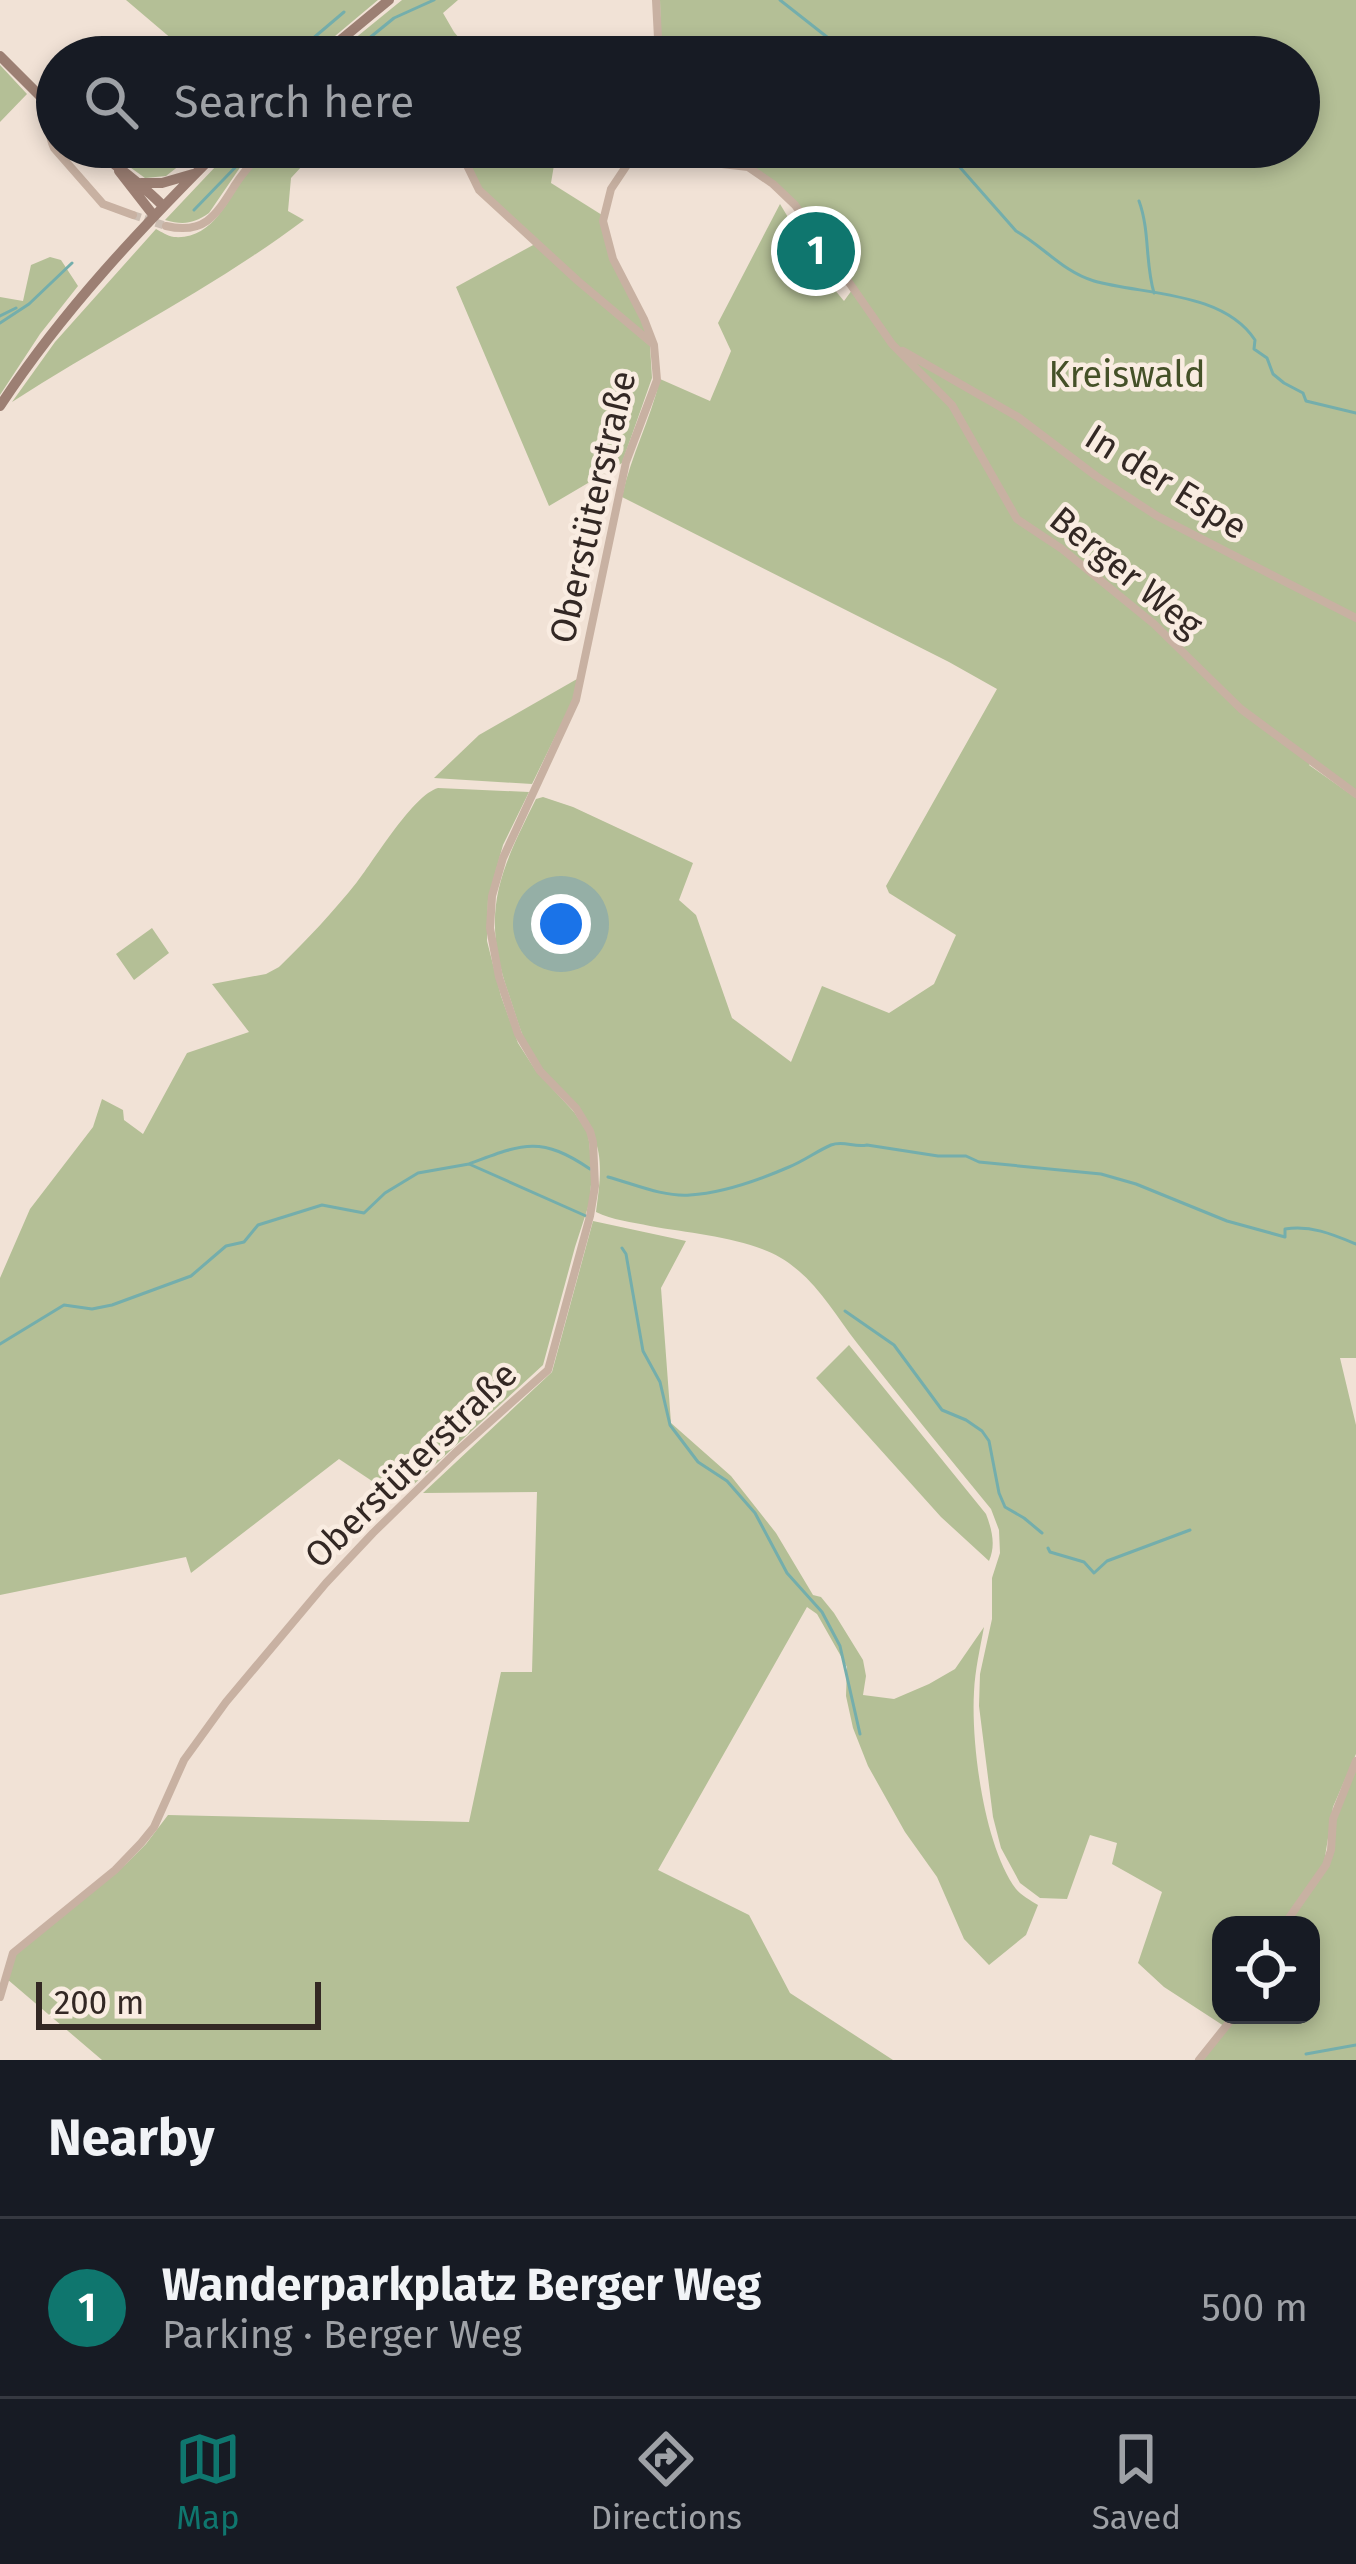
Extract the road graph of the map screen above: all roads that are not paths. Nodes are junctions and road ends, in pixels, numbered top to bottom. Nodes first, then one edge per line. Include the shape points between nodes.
1 (389, 0) edge
2 (656, 0) edge
3 (345, 36) edge
4 (658, 36) edge
5 (0, 56) edge
6 (36, 92) edge
7 (72, 168) edge
8 (201, 168) edge
9 (246, 168) edge
10 (468, 168) edge
11 (625, 168) edge
12 (749, 168) edge
13 (117, 169) joint
14 (196, 173) junction
15 (141, 183) junction
16 (158, 211) junction
17 (133, 215) tunnel mouth
18 (166, 226) tunnel mouth
19 (892, 344) junction
20 (654, 345) junction
21 (0, 406) edge
22 (1356, 618) edge
23 (1356, 794) edge
24 (1356, 1761) edge
25 (1290, 1916) edge
26 (0, 1996) edge
27 (1228, 2024) edge
28 (1199, 2060) edge

1 - 3 main road
2 - 4 street
5 - 6 main road
7 - 17 street via 103,204
8 - 14 main road
9 - 18 street via 211,218 191,230
10 - 20 street via 479,190
11 - 20 street, Oberstüterstraße via 603,221
12 - 19 street, Berger Weg via 795,205
13 - 15 main road
13 - 16 main road
14 - 15 main road
14 - 16 main road
15 - 16 main road
16 - 21 main road via 73,306
19 - 22 street, In der Espe via 1018,417 1157,516
19 - 23 street, Berger Weg via 952,405 1018,519 1154,624 1241,709
20 - 26 street, Oberstüterstraße via 657,380 626,462 576,700 492,896 499,977 518,1034 593,1142 590,1216 548,1370 326,1583 184,1760 141,1843 13,1953
24 - 25 street via 1333,1819 1326,1865
27 - 28 street

